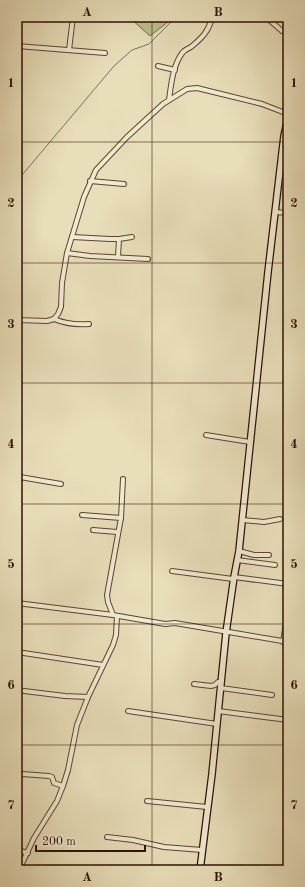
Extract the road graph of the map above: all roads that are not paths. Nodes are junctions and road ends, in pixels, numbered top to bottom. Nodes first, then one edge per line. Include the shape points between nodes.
1 (18, 17) edge
2 (73, 17) edge
3 (212, 17) edge
4 (266, 17) edge
5 (17, 22) edge
6 (282, 31) dead end
7 (17, 46) edge
8 (69, 50) junction
9 (105, 53) dead end
10 (158, 66) dead end
11 (175, 70) junction
12 (169, 100) junction
13 (288, 114) edge
14 (288, 117) edge
15 (286, 145) edge
16 (90, 181) junction
17 (124, 184) dead end
18 (275, 212) junction
19 (288, 213) edge
20 (72, 237) junction
21 (132, 237) dead end
22 (118, 239) junction
23 (67, 253) junction
24 (118, 257) junction
25 (148, 259) dead end
26 (54, 319) junction
27 (17, 320) edge
28 (89, 324) dead end
29 (206, 435) dead end
30 (250, 442) junction
31 (123, 479) dead end
32 (61, 484) dead end
33 (17, 494) edge
34 (82, 514) dead end
35 (121, 518) junction
36 (242, 520) junction
37 (280, 520) dead end
38 (93, 530) dead end
39 (117, 532) junction
40 (239, 552) junction
41 (269, 555) dead end
42 (238, 560) junction
43 (275, 564) dead end
44 (172, 571) dead end
45 (233, 578) junction
46 (288, 584) edge
47 (17, 603) edge
48 (115, 615) junction
49 (286, 623) dead end
50 (226, 633) junction
51 (286, 642) edge
52 (17, 652) edge
53 (103, 665) junction
54 (194, 684) dead end
55 (221, 685) junction
56 (24, 691) dead end
57 (272, 695) dead end
58 (88, 697) junction
59 (128, 711) dead end
60 (218, 711) junction
61 (288, 720) edge
62 (216, 724) junction
63 (17, 774) edge
64 (63, 786) junction
65 (147, 801) dead end
66 (207, 807) junction
67 (107, 837) dead end
68 (17, 850) edge
69 (202, 850) junction
70 (28, 852) junction
71 (19, 870) edge
72 (200, 870) edge

1 - 5 street
2 - 8 street
3 - 11 street via 205,35 183,52
4 - 6 street
7 - 8 street
8 - 9 street
10 - 11 street
11 - 12 street
12 - 13 street via 187,89 197,88 262,104
12 - 16 street via 127,137 96,170
14 - 15 street via 284,131
15 - 18 street
16 - 17 street
16 - 20 street
18 - 19 street
18 - 30 street
20 - 22 street
20 - 23 street
21 - 22 street
22 - 24 street
23 - 24 street
23 - 26 street via 61,307
24 - 25 street
26 - 27 street
26 - 28 street via 72,324
29 - 30 street
30 - 36 street
31 - 35 street
32 - 33 street via 20,476
34 - 35 street
35 - 39 street
36 - 37 street
36 - 40 street
38 - 39 street
39 - 48 street via 107,595
40 - 41 street
40 - 42 street
42 - 43 street
42 - 45 street
44 - 45 street
45 - 46 street
45 - 50 street
47 - 48 street
48 - 50 street
48 - 53 street via 115,638
49 - 51 street
50 - 51 street
50 - 55 street
52 - 53 street
53 - 58 street
54 - 55 street via 211,686 218,682
55 - 57 street
55 - 60 street
56 - 58 street
58 - 64 street via 77,725
59 - 62 street
60 - 61 street
60 - 62 street
62 - 66 street
63 - 64 street via 49,776 54,783
64 - 70 street
65 - 66 street
66 - 69 street
67 - 69 street via 164,847
68 - 70 street
69 - 72 street
70 - 71 street

